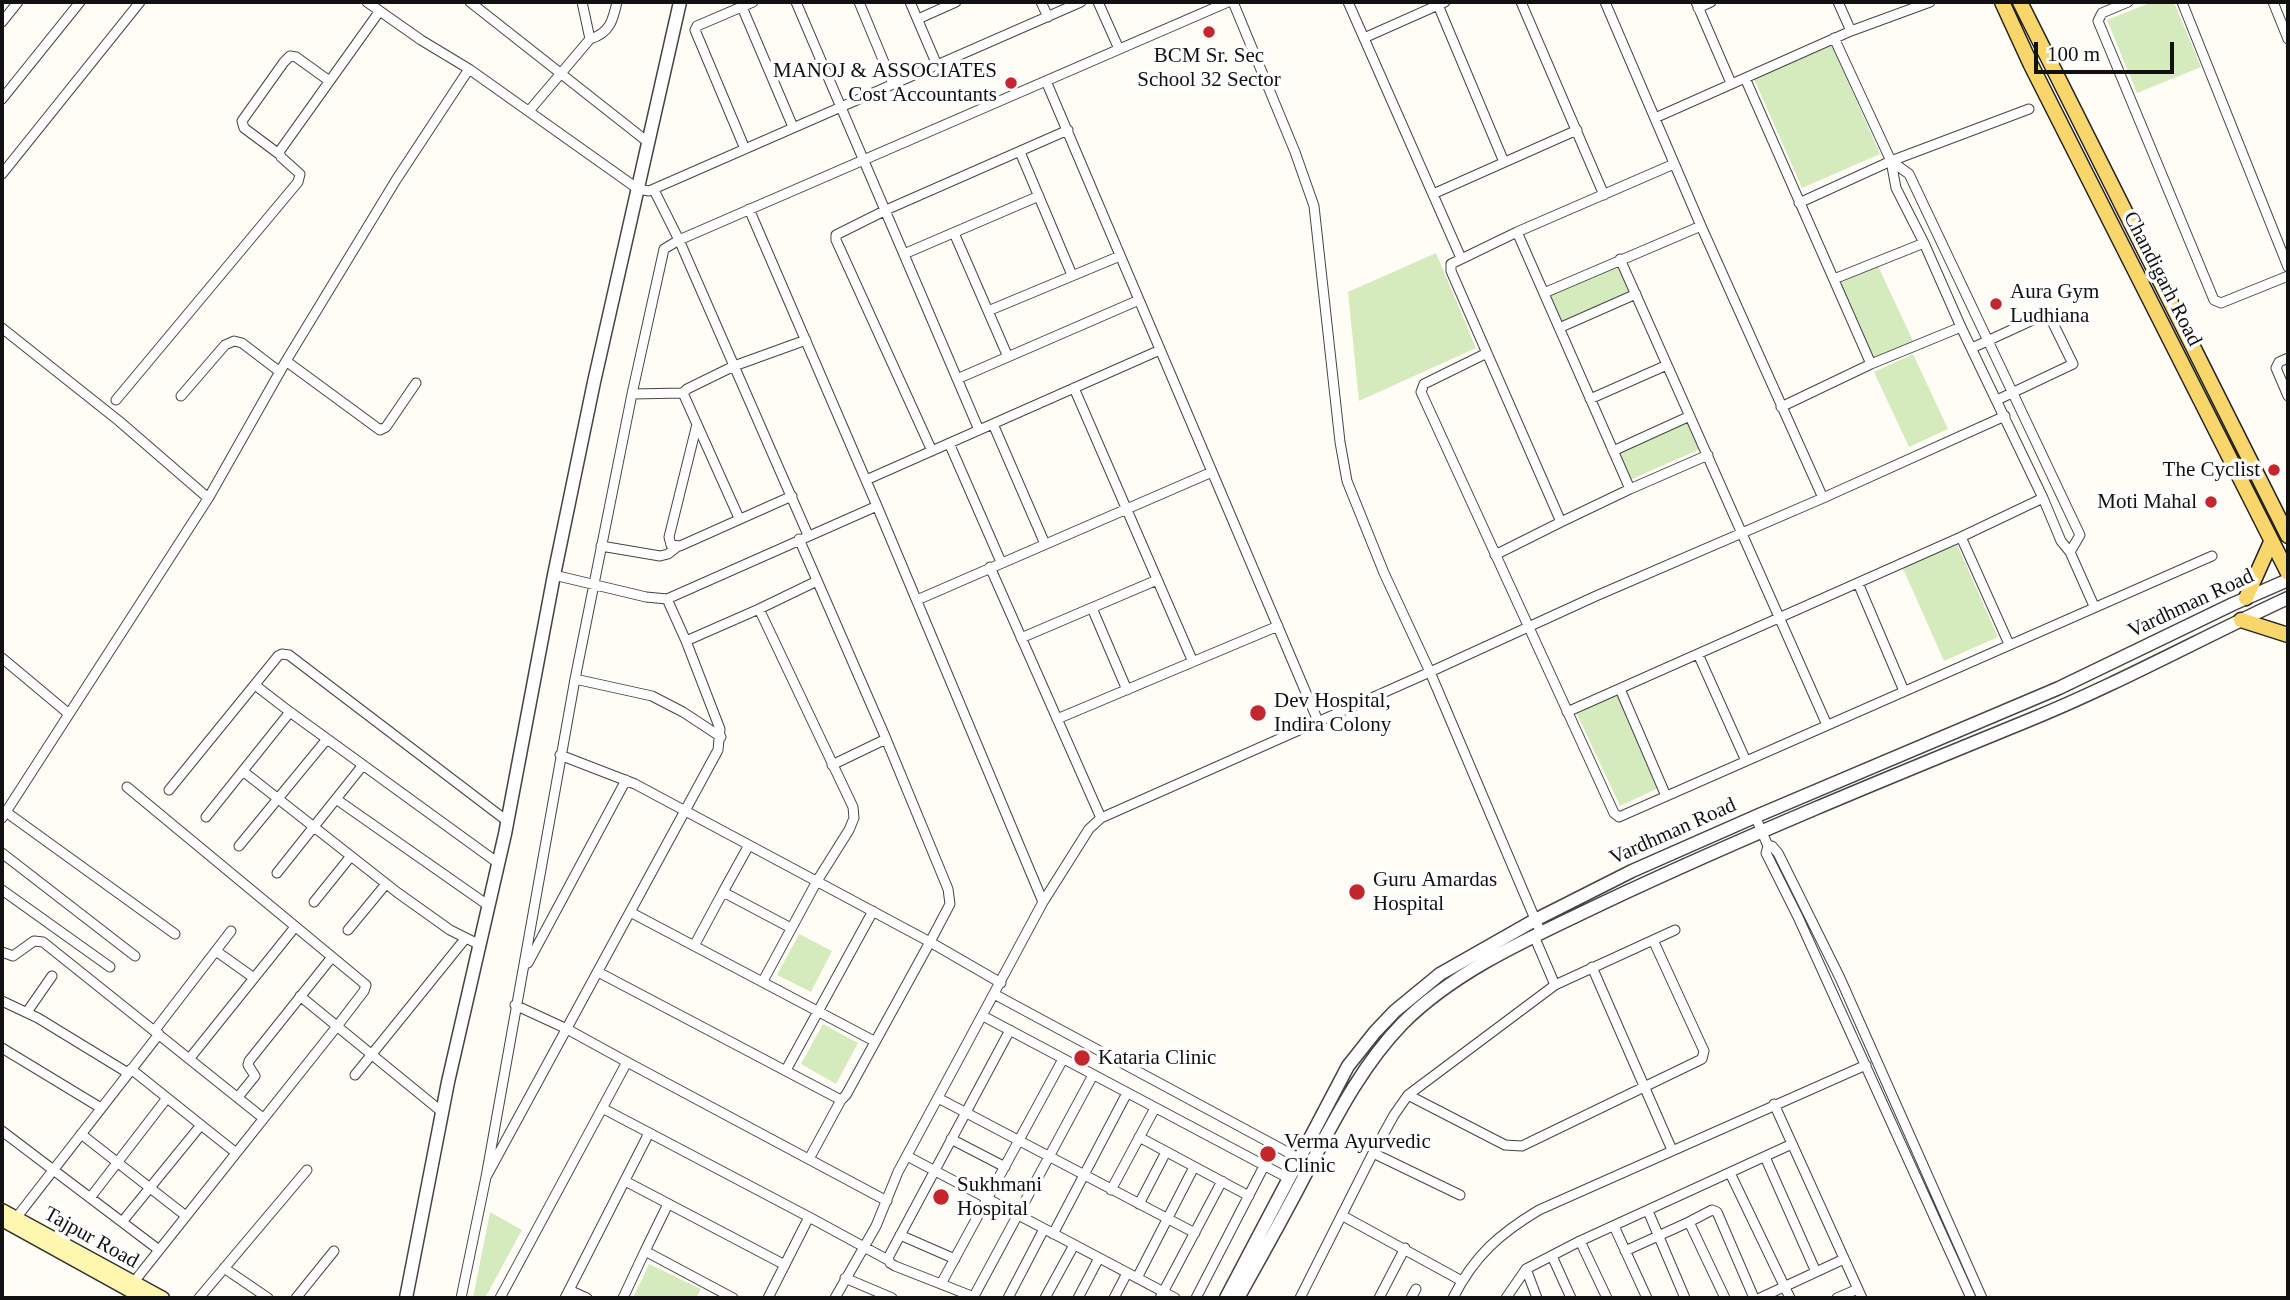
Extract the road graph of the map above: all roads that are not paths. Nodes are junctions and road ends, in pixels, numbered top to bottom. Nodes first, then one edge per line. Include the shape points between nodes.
1 (18, 2) edge
2 (80, 2) edge
3 (140, 2) edge
4 (367, 2) edge
5 (470, 2) edge
6 (582, 2) edge
7 (617, 2) edge
8 (680, 2) edge
9 (753, 2) edge
10 (796, 2) edge
11 (859, 2) edge
12 (910, 2) edge
13 (956, 2) edge
14 (1041, 2) edge
15 (1081, 2) edge
16 (1098, 2) edge
17 (1230, 2) edge
18 (1348, 2) edge
19 (1521, 2) edge
20 (1605, 2) edge
21 (1711, 2) edge
22 (1839, 2) edge
23 (1930, 2) edge
24 (2002, 2) edge
25 (2020, 2) edge
26 (2128, 2) edge
27 (2182, 2) edge
28 (2273, 2) edge
29 (1441, 4) edge
30 (1697, 5) edge
31 (742, 7) junction
32 (379, 12) junction
33 (1048, 16) junction
34 (918, 19) junction
35 (2, 22) edge
36 (1851, 31) junction
37 (1364, 38) junction
38 (1834, 38) junction
39 (590, 39) junction
40 (2288, 39) edge
41 (1119, 49) junction
42 (937, 65) junction
43 (469, 69) junction
44 (560, 74) junction
45 (1745, 78) junction
46 (328, 80) junction
47 (1046, 80) junction
48 (1731, 83) junction
49 (893, 84) junction
50 (2, 99) edge
51 (841, 107) junction
52 (2029, 109) dead end
53 (529, 111) junction
54 (1655, 118) junction
55 (793, 127) junction
56 (1068, 130) junction
57 (1577, 130) junction
58 (649, 143) junction
59 (745, 149) junction
60 (1020, 152) junction
61 (279, 154) junction
62 (863, 160) junction
63 (1891, 161) junction
64 (1504, 162) junction
65 (1674, 164) junction
66 (2, 174) edge
67 (638, 189) junction
68 (654, 190) junction
69 (1433, 194) junction
70 (1604, 195) junction
71 (1039, 196) junction
72 (1799, 203) junction
73 (749, 209) junction
74 (886, 211) junction
75 (1701, 226) junction
76 (1517, 232) junction
77 (954, 233) junction
78 (679, 240) junction
79 (1924, 243) junction
80 (904, 254) junction
81 (1120, 256) junction
82 (1461, 258) junction
83 (1620, 259) junction
84 (2288, 267) edge
85 (1072, 275) junction
86 (2288, 276) edge
87 (1834, 279) junction
88 (1544, 293) junction
89 (1636, 294) junction
90 (1139, 300) junction
91 (988, 311) junction
92 (1961, 327) junction
93 (2, 328) edge
94 (1559, 328) junction
95 (806, 340) junction
96 (1988, 340) junction
97 (1972, 348) junction
98 (1160, 350) junction
99 (1487, 353) junction
100 (1008, 357) junction
101 (2288, 358) edge
102 (286, 361) junction
103 (1871, 364) junction
104 (1667, 365) junction
105 (734, 366) junction
106 (280, 372) junction
107 (957, 379) junction
108 (416, 383) dead end
109 (1074, 388) junction
110 (683, 393) junction
111 (2012, 393) junction
112 (632, 394) junction
113 (181, 396) dead end
114 (2288, 396) edge
115 (1590, 399) junction
116 (116, 400) dead end
117 (1997, 400) junction
118 (1781, 407) junction
119 (1690, 416) junction
120 (2005, 416) junction
121 (993, 424) junction
122 (697, 425) junction
123 (979, 430) junction
124 (950, 443) junction
125 (932, 451) junction
126 (1613, 451) junction
127 (1708, 455) junction
128 (1212, 472) junction
129 (866, 480) junction
130 (1630, 489) junction
131 (792, 496) junction
132 (208, 498) junction
133 (1823, 498) junction
134 (2043, 498) junction
135 (877, 506) junction
136 (1126, 509) junction
137 (739, 519) junction
138 (1561, 522) junction
139 (1742, 533) junction
140 (2288, 536) edge
141 (1961, 537) junction
142 (803, 538) junction
143 (2272, 542) junction
144 (1045, 544) junction
145 (601, 546) junction
146 (677, 547) junction
147 (2070, 552) junction
148 (1496, 555) junction
149 (2212, 556) dead end
150 (1001, 562) junction
151 (990, 567) junction
152 (2288, 573) edge
153 (554, 575) junction
154 (1157, 580) junction
155 (2288, 580) edge
156 (817, 581) junction
157 (1858, 583) junction
158 (593, 584) junction
159 (2246, 598) junction
160 (2288, 598) edge
161 (667, 599) junction
162 (917, 600) junction
163 (2094, 607) junction
164 (1093, 608) junction
165 (759, 609) junction
166 (1779, 617) junction
167 (2241, 620) junction
168 (1278, 626) junction
169 (1529, 626) junction
170 (2288, 635) edge
171 (1021, 638) junction
172 (686, 641) junction
173 (2009, 644) junction
174 (1698, 654) junction
175 (2, 658) edge
176 (1193, 662) junction
177 (1430, 672) junction
178 (575, 679) junction
179 (255, 685) junction
180 (1620, 689) junction
181 (1126, 690) junction
182 (1904, 691) junction
183 (290, 712) junction
184 (1567, 712) junction
185 (69, 714) junction
186 (1057, 719) junction
187 (1318, 721) junction
188 (1827, 724) junction
189 (721, 737) junction
190 (327, 739) junction
191 (886, 739) junction
192 (560, 755) junction
193 (1746, 761) junction
194 (363, 765) junction
195 (832, 765) junction
196 (244, 772) junction
197 (626, 780) junction
198 (127, 787) dead end
199 (169, 790) dead end
200 (1666, 796) junction
201 (278, 798) junction
202 (336, 799) junction
203 (685, 810) junction
204 (4, 815) edge
205 (1755, 816) junction
206 (206, 817) dead end
207 (1101, 818) junction
208 (507, 821) junction
209 (314, 826) junction
210 (1761, 831) junction
211 (749, 845) junction
212 (239, 846) dead end
213 (1768, 846) junction
214 (2, 853) edge
215 (351, 856) junction
216 (498, 863) junction
217 (277, 873) dead end
218 (817, 881) junction
219 (386, 884) junction
220 (2, 890) edge
221 (723, 892) junction
222 (314, 902) dead end
223 (1043, 902) junction
224 (489, 906) junction
225 (873, 911) junction
226 (630, 912) junction
227 (1535, 920) junction
228 (295, 927) junction
229 (791, 928) junction
230 (348, 930) dead end
231 (1675, 930) dead end
232 (231, 931) dead end
233 (175, 934) dead end
234 (1537, 935) junction
235 (465, 939) junction
236 (1653, 940) junction
237 (930, 942) junction
238 (480, 945) junction
239 (694, 946) junction
240 (216, 951) junction
241 (2, 952) edge
242 (135, 957) dead end
243 (332, 957) junction
244 (110, 967) dead end
245 (1592, 967) junction
246 (524, 971) junction
247 (598, 972) junction
248 (52, 976) dead end
249 (254, 978) junction
250 (763, 981) junction
251 (1001, 983) junction
252 (1555, 985) junction
253 (995, 994) junction
254 (300, 996) junction
255 (2, 1001) edge
256 (515, 1005) junction
257 (818, 1010) junction
258 (27, 1012) junction
259 (983, 1016) junction
260 (338, 1025) junction
261 (567, 1029) junction
262 (1010, 1030) junction
263 (157, 1032) junction
264 (874, 1041) junction
265 (2, 1048) edge
266 (372, 1053) junction
267 (190, 1058) junction
268 (1063, 1059) junction
269 (627, 1062) junction
270 (1866, 1065) junction
271 (786, 1070) junction
272 (130, 1071) junction
273 (355, 1075) dead end
274 (1093, 1075) junction
275 (1644, 1087) junction
276 (1126, 1093) junction
277 (1408, 1096) junction
278 (238, 1097) junction
279 (167, 1098) junction
280 (938, 1098) junction
281 (841, 1100) junction
282 (1774, 1104) junction
283 (101, 1108) junction
284 (602, 1108) junction
285 (1155, 1108) junction
286 (442, 1112) junction
287 (966, 1113) junction
288 (263, 1118) junction
289 (201, 1125) junction
290 (2, 1131) edge
291 (649, 1133) junction
292 (80, 1134) junction
293 (1139, 1137) junction
294 (951, 1139) junction
295 (1019, 1141) junction
296 (1792, 1144) junction
297 (1672, 1150) junction
298 (1166, 1152) junction
299 (235, 1153) junction
300 (1373, 1153) junction
301 (907, 1156) junction
302 (1049, 1156) junction
303 (1765, 1157) junction
304 (1299, 1158) junction
305 (809, 1159) junction
306 (118, 1162) junction
307 (1311, 1165) junction
308 (1264, 1166) junction
309 (1005, 1167) junction
310 (1194, 1167) junction
311 (52, 1169) junction
312 (307, 1170) dead end
313 (934, 1171) junction
314 (1730, 1173) junction
315 (1084, 1175) junction
316 (486, 1177) junction
317 (1288, 1178) junction
318 (625, 1181) junction
319 (1222, 1181) junction
320 (150, 1188) junction
321 (1111, 1189) junction
322 (1460, 1195) dead end
323 (1249, 1196) junction
324 (90, 1198) junction
325 (988, 1199) junction
326 (887, 1201) junction
327 (668, 1204) junction
328 (1139, 1204) junction
329 (2, 1210) edge
330 (1648, 1210) junction
331 (1017, 1215) junction
332 (186, 1216) junction
333 (1343, 1216) junction
334 (809, 1217) junction
335 (16, 1218) junction
336 (1166, 1218) junction
337 (2, 1220) edge
338 (122, 1222) junction
339 (1689, 1222) junction
340 (1614, 1226) junction
341 (1049, 1231) junction
342 (1195, 1233) junction
343 (900, 1235) junction
344 (1659, 1236) junction
345 (1580, 1241) junction
346 (1074, 1245) junction
347 (864, 1246) junction
348 (1405, 1248) junction
349 (159, 1250) junction
350 (334, 1251) dead end
351 (645, 1251) junction
352 (1625, 1251) junction
353 (1552, 1256) junction
354 (1099, 1258) junction
355 (954, 1259) junction
356 (1844, 1259) junction
357 (888, 1260) junction
358 (785, 1265) junction
359 (224, 1268) junction
360 (1526, 1269) junction
361 (1816, 1272) junction
362 (1127, 1273) junction
363 (115, 1278) junction
364 (845, 1278) junction
365 (1137, 1278) junction
366 (1462, 1281) junction
367 (133, 1283) junction
368 (941, 1284) junction
369 (711, 1287) junction
370 (1784, 1287) junction
371 (1858, 1289) junction
372 (567, 1294) edge
373 (1162, 1295) edge
374 (143, 1298) edge
375 (163, 1298) edge
376 (199, 1298) edge
377 (268, 1298) edge
378 (296, 1298) edge
379 (406, 1298) edge
380 (461, 1298) edge
381 (500, 1298) edge
382 (586, 1298) edge
383 (624, 1298) edge
384 (706, 1298) edge
385 (733, 1298) edge
386 (768, 1298) edge
387 (835, 1298) edge
388 (892, 1298) edge
389 (973, 1298) edge
390 (1008, 1298) edge
391 (1045, 1298) edge
392 (1078, 1298) edge
393 (1115, 1298) edge
394 (1175, 1298) edge
395 (1196, 1298) edge
396 (1226, 1298) edge
397 (1238, 1298) edge
398 (1300, 1298) edge
399 (1378, 1298) edge
400 (1453, 1298) edge
401 (1506, 1298) edge
402 (1537, 1298) edge
403 (1571, 1298) edge
404 (1606, 1298) edge
405 (1647, 1298) edge
406 (1685, 1298) edge
407 (1725, 1298) edge
408 (1757, 1298) edge
409 (1790, 1298) edge
410 (1837, 1298) edge
411 (1862, 1298) edge
412 (1972, 1298) edge
413 (1982, 1298) edge

1 - 35 street
2 - 50 street
3 - 66 street
4 - 32 street
5 - 44 street
6 - 39 street
7 - 39 street via 609,28
8 - 58 street
9 - 31 street
10 - 51 street
11 - 49 street
12 - 34 street
13 - 34 street
14 - 33 street
15 - 33 street
16 - 41 street
17 - 41 street
17 - 177 street via 1314,206 1347,481
18 - 37 street
19 - 57 street
20 - 54 street
21 - 30 street
22 - 36 street
23 - 36 street
24 - 143 main road, Chandigarh Road
25 - 140 main road, Chandigarh Road
26 - 86 street via 2102,13 2098,21 2214,300 2221,303
27 - 84 street
28 - 40 street
29 - 37 street
29 - 64 street
30 - 48 street
31 - 55 street
31 - 59 street via 695,30
32 - 43 street
32 - 46 street
33 - 42 street
34 - 42 street
36 - 38 street
37 - 69 street
38 - 45 street
38 - 63 street
39 - 44 street
41 - 47 street
42 - 49 street
43 - 53 street
43 - 102 street
44 - 53 street
44 - 58 street
45 - 48 street
45 - 72 street
46 - 61 street
46 - 61 street via 290,56 243,119 244,128
47 - 56 street
47 - 62 street
48 - 54 street
49 - 51 street
51 - 55 street
51 - 62 street
52 - 63 street
53 - 67 street
54 - 65 street
55 - 59 street
56 - 60 street
56 - 81 street
57 - 64 street
57 - 70 street
58 - 67 street
59 - 68 street
60 - 71 street
60 - 74 street
61 - 116 street via 300,173 298,182
62 - 73 street
62 - 74 street
63 - 72 street
63 - 79 street via 1896,188
63 - 96 street via 1909,174
64 - 69 street
65 - 70 street
65 - 75 street
67 - 68 street
67 - 153 street
68 - 78 street
69 - 82 street
70 - 76 street
71 - 77 street
71 - 85 street
72 - 87 street
73 - 78 street
73 - 95 street
74 - 80 street
74 - 125 street via 840,232 836,240
75 - 83 street
75 - 118 street
76 - 82 street
76 - 88 street
77 - 80 street
77 - 91 street
78 - 105 street
78 - 112 street via 664,249 661,257
79 - 87 street
79 - 92 street
80 - 107 street
81 - 85 street
81 - 90 street
82 - 99 street via 1451,264 1451,271
83 - 88 street
83 - 89 street
85 - 91 street
87 - 103 street
88 - 94 street
89 - 94 street
89 - 104 street
90 - 98 street
90 - 100 street
91 - 100 street
92 - 97 street
92 - 103 street
93 - 132 street
94 - 115 street
95 - 105 street
95 - 129 street
96 - 97 street
96 - 111 street
96 - 111 street via 2048,313 2073,364
97 - 117 street
98 - 109 street
98 - 128 street
99 - 138 street
99 - 148 street via 1420,388
100 - 107 street
101 - 114 street via 2276,368
102 - 106 street
102 - 108 street via 380,429
103 - 118 street
104 - 115 street
104 - 119 street
105 - 110 street
105 - 131 street
106 - 113 street via 234,341 225,345
106 - 132 street
107 - 123 street
109 - 121 street
109 - 136 street
110 - 112 street
110 - 122 street
111 - 117 street
111 - 147 street via 2080,535
112 - 145 street
115 - 126 street
117 - 120 street
118 - 133 street
119 - 126 street
119 - 127 street
120 - 133 street
120 - 134 street
121 - 123 street
121 - 144 street
122 - 137 street
122 - 146 street via 669,537
123 - 124 street
124 - 125 street
124 - 150 street
125 - 129 street
126 - 130 street
127 - 130 street
127 - 139 street
128 - 136 street
128 - 168 street
129 - 135 street
130 - 138 street
131 - 137 street
131 - 142 street
132 - 185 street
133 - 139 street
134 - 141 street
134 - 147 street
135 - 142 street
135 - 162 street
136 - 144 street
136 - 154 street
137 - 146 street
138 - 148 street
139 - 166 street
139 - 169 street
141 - 157 street
141 - 173 street
142 - 156 street
142 - 161 street
143 - 152 main road, Chandigarh Road
143 - 159 main road
144 - 150 street
145 - 146 street via 660,556
145 - 158 street
147 - 163 street
148 - 169 street
149 - 163 street
150 - 151 street
151 - 162 street
151 - 171 street
153 - 158 street
153 - 208 street
154 - 164 street
154 - 176 street
155 - 159 street, Vardhman Road
156 - 165 street
156 - 191 street
157 - 166 street
157 - 182 street
158 - 161 street
158 - 178 street
159 - 205 street, Vardhman Road via 2059,688
160 - 167 street, Vardhman Road
161 - 172 street
162 - 223 street
163 - 173 street
164 - 171 street
164 - 181 street
165 - 172 street
165 - 195 street
166 - 174 street
166 - 188 street
167 - 170 main road
167 - 210 street, Vardhman Road via 2029,720
168 - 176 street
168 - 187 street
169 - 177 street
169 - 184 street
171 - 186 street
172 - 189 street
173 - 182 street
174 - 180 street
174 - 193 street
175 - 185 street
176 - 181 street
177 - 187 street
177 - 227 street
178 - 189 street via 652,696
178 - 192 street
179 - 183 street
179 - 199 street
179 - 208 street via 278,656 289,655
180 - 184 street
180 - 200 street
181 - 186 street
182 - 188 street
183 - 190 street
183 - 196 street
184 - 200 street via 1616,816
185 - 204 street
186 - 207 street
187 - 207 street
188 - 193 street
189 - 203 street
190 - 194 street
190 - 201 street
191 - 195 street
191 - 237 street via 950,894 950,904
192 - 197 street
192 - 246 street
193 - 200 street
194 - 202 street
194 - 216 street
195 - 218 street via 852,802 853,818
196 - 201 street
196 - 206 street
197 - 203 street
197 - 246 street
198 - 228 street
201 - 209 street
201 - 212 street
202 - 209 street
202 - 224 street
203 - 211 street
203 - 226 street
204 - 233 street
205 - 210 street
205 - 227 street, Vardhman Road
207 - 223 street via 1089,829
208 - 216 street
209 - 215 street
209 - 217 street
210 - 213 street
210 - 234 street, Vardhman Road
211 - 218 street
211 - 221 street
213 - 270 street via 1766,853
213 - 413 street via 1778,853 1840,978
214 - 242 street
215 - 219 street
215 - 222 street
216 - 224 street
218 - 225 street
218 - 229 street
219 - 230 street
219 - 235 street
220 - 244 street
221 - 229 street
221 - 239 street
223 - 251 street
224 - 238 street
225 - 237 street
225 - 257 street
226 - 239 street
226 - 247 street
227 - 234 street
227 - 304 street, Vardhman Road via 1440,974 1395,1011 1348,1066
228 - 243 street
228 - 249 street
229 - 250 street
231 - 236 street
232 - 240 street
234 - 252 street
234 - 307 street, Vardhman Road via 1466,974 1403,1023 1349,1093
235 - 238 street
235 - 266 street
236 - 245 street
236 - 275 street via 1705,1055
237 - 251 street
237 - 264 street
238 - 286 street
239 - 250 street
240 - 249 street
240 - 263 street
241 - 263 street via 13,956 34,941 43,942
243 - 254 street
243 - 260 street via 366,985
245 - 252 street
245 - 275 street
246 - 256 street
247 - 261 street
247 - 271 street
248 - 258 street
249 - 267 street
250 - 257 street
251 - 253 street
252 - 277 street
253 - 259 street
253 - 304 street
254 - 260 street
254 - 278 street via 249,1061 255,1076
255 - 258 street
256 - 261 street
256 - 316 street
257 - 264 street
257 - 271 street
258 - 272 street
259 - 262 street
259 - 280 street
260 - 266 street
260 - 288 street
261 - 269 street
261 - 316 street
262 - 268 street
262 - 287 street
263 - 267 street
263 - 272 street
264 - 281 street
265 - 283 street
266 - 273 street
266 - 286 street
267 - 278 street
268 - 274 street
268 - 295 street
269 - 284 street
269 - 305 street
270 - 282 street
270 - 412 street
271 - 281 street
272 - 279 street
272 - 283 street
274 - 276 street
274 - 302 street
275 - 277 street via 1513,1147
275 - 297 street
276 - 285 street
276 - 315 street
277 - 300 street
278 - 288 street
279 - 289 street
279 - 306 street
280 - 287 street
280 - 301 street
281 - 305 street
282 - 296 street
282 - 297 street
283 - 292 street
284 - 291 street
284 - 381 street
285 - 293 street
285 - 308 street
286 - 379 street
287 - 294 street
287 - 295 street
288 - 299 street
289 - 299 street
289 - 320 street
290 - 311 street
291 - 318 street
291 - 334 street
292 - 306 street
292 - 311 street
293 - 298 street
293 - 321 street
294 - 309 street
294 - 313 street
295 - 302 street
295 - 309 street
296 - 303 street
296 - 356 street
297 - 366 street via 1539,1210 1480,1255
298 - 310 street
298 - 328 street
299 - 332 street
300 - 322 street
300 - 333 street
301 - 313 street
301 - 326 street
302 - 315 street
302 - 331 street
303 - 314 street
303 - 361 street
304 - 307 street
304 - 317 street, Vardhman Road
305 - 326 street
306 - 320 street
306 - 324 street
307 - 397 street, Vardhman Road
308 - 317 street
308 - 323 street
309 - 325 street
310 - 319 street
310 - 336 street
311 - 324 street
311 - 335 street
312 - 359 street
313 - 325 street
313 - 343 street
314 - 330 street
314 - 370 street
315 - 321 street
315 - 341 street
316 - 380 street
317 - 396 street, Vardhman Road
318 - 327 street
318 - 372 street
319 - 323 street
319 - 342 street
320 - 332 street
320 - 338 street
321 - 328 street
323 - 395 street
324 - 338 street
325 - 331 street
325 - 355 street
326 - 347 street
327 - 351 street
327 - 358 street
328 - 336 street
329 - 335 main road, Tajpur Road
330 - 340 street
330 - 344 street
331 - 341 street
331 - 389 street
332 - 349 street
333 - 348 street
333 - 398 street
334 - 347 street
334 - 358 street
335 - 363 main road, Tajpur Road
336 - 342 street
336 - 365 street
337 - 363 main road, Tajpur Road
338 - 349 street
339 - 344 street
339 - 407 street
339 - 408 street via 1712,1210 1717,1212
340 - 345 street
340 - 352 street
341 - 346 street
341 - 390 street
342 - 373 street
343 - 355 street
343 - 357 street
344 - 352 street
344 - 406 street
345 - 353 street
345 - 404 street
346 - 354 street
346 - 391 street
347 - 357 street
347 - 364 street
348 - 366 street
348 - 399 street
349 - 367 street
350 - 378 street
351 - 369 street
351 - 383 street
352 - 405 street
353 - 360 street
353 - 403 street
354 - 362 street
354 - 392 street
355 - 368 street
356 - 361 street
356 - 371 street
357 - 368 street
358 - 386 street
359 - 376 street
359 - 377 street
360 - 401 street
360 - 402 street
361 - 370 street
362 - 365 street
362 - 393 street
363 - 367 main road, Tajpur Road
363 - 374 main road, Tajpur Road
364 - 387 street
364 - 388 street
365 - 373 street
366 - 400 street
367 - 375 main road, Tajpur Road
368 - 389 street
369 - 384 street
369 - 385 street
370 - 408 street
370 - 409 street
371 - 410 street
371 - 411 street
372 - 382 street
373 - 394 street

